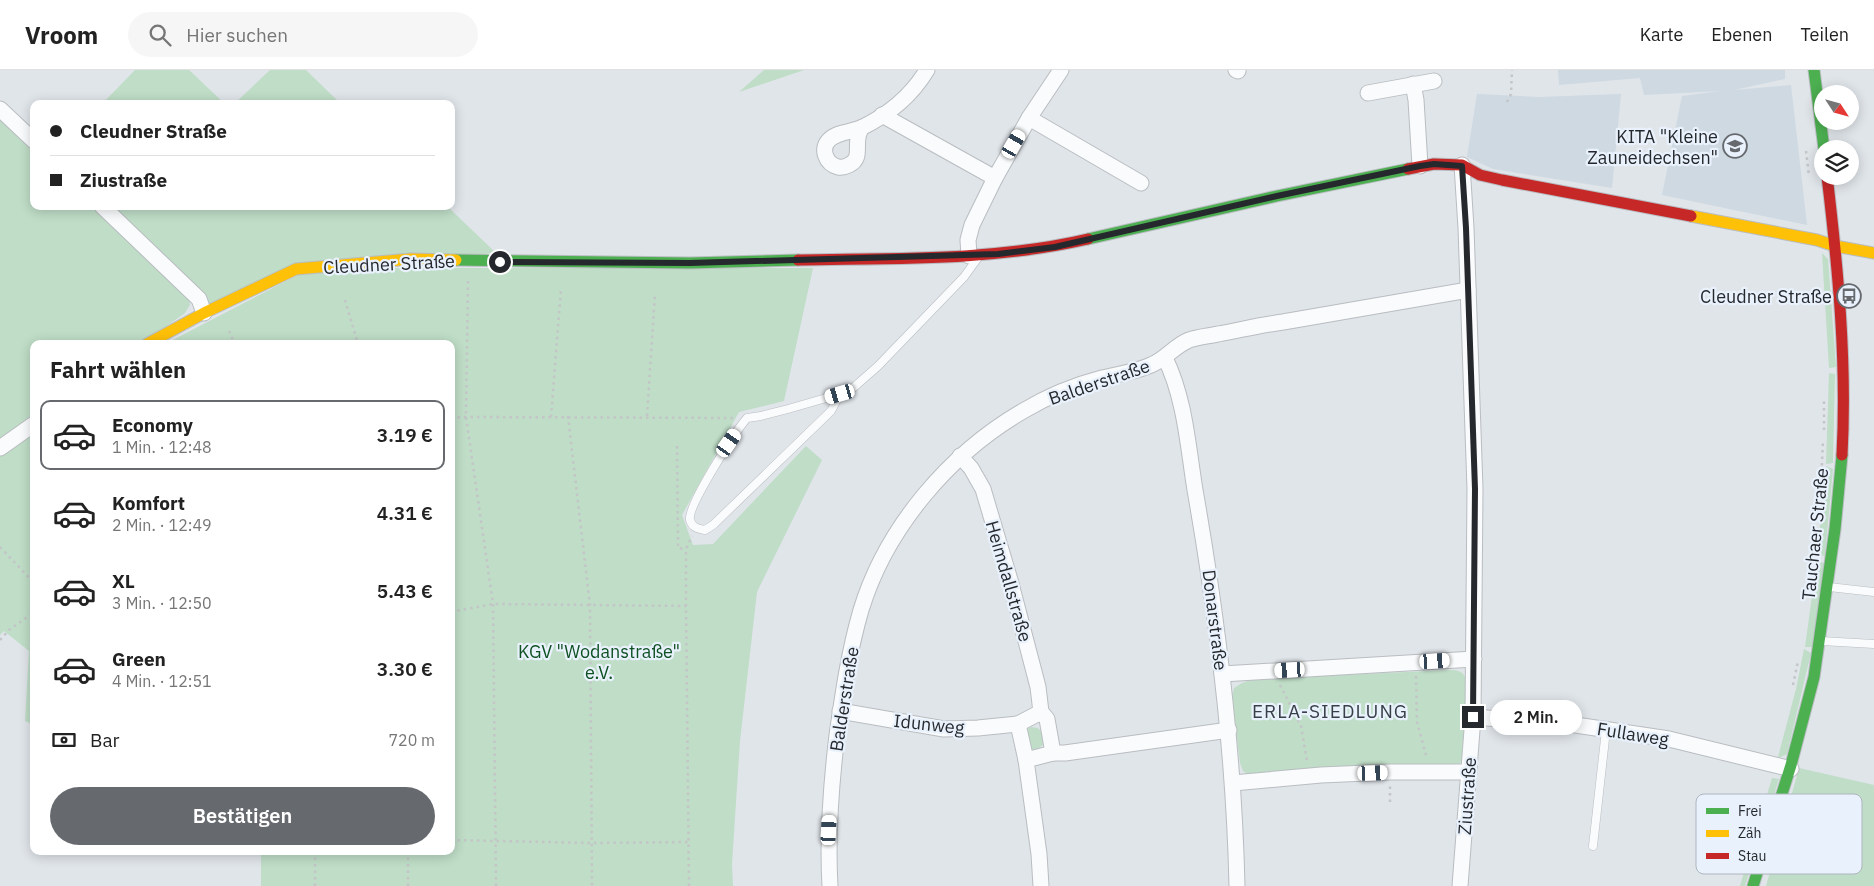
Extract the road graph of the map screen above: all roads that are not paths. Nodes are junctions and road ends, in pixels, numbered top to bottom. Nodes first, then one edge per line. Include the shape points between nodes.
1 (927, 70) edge
2 (1060, 70) edge
3 (1814, 70) edge
4 (1434, 81) dead end
5 (1413, 84) junction
6 (1368, 93) dead end
7 (0, 109) edge
8 (882, 115) junction
9 (1029, 118) junction
10 (862, 127) dead end
11 (30, 138) edge
12 (1823, 140) edge
13 (1420, 166) junction
14 (1462, 166) junction
15 (995, 178) junction
16 (1141, 183) dead end
17 (1829, 185) edge
18 (106, 210) edge
19 (1835, 246) junction
20 (1874, 253) edge
21 (974, 256) junction
22 (1468, 290) junction
23 (204, 313) junction
24 (153, 340) edge
25 (1165, 358) junction
26 (840, 394) junction
27 (30, 427) edge
28 (0, 448) edge
29 (960, 456) junction
30 (1828, 586) junction
31 (1874, 592) edge
32 (1820, 640) junction
33 (1874, 644) edge
34 (1474, 659) junction
35 (1222, 674) junction
36 (840, 711) junction
37 (1041, 712) junction
38 (1473, 717) junction
39 (1018, 724) junction
40 (1229, 730) junction
41 (1606, 730) junction
42 (1053, 752) junction
43 (1026, 760) junction
44 (1791, 769) junction
45 (1469, 772) junction
46 (1233, 783) junction
47 (1783, 794) edge
48 (1593, 846) dead end
49 (1758, 874) edge
50 (830, 886) edge
51 (1041, 886) edge
52 (1237, 886) edge
53 (1460, 886) edge
54 (1754, 886) edge

1 - 8 street via 914,89
2 - 9 street
3 - 12 street
4 - 5 street
5 - 6 street
5 - 13 street
7 - 11 street
8 - 10 street
8 - 15 street
9 - 15 street
9 - 16 street
13 - 14 street, Cleudner Straße
13 - 21 street, Cleudner Straße via 1055,247
14 - 19 street, Cleudner Straße via 1480,175 1502,180
14 - 22 street, Ziustraße
15 - 21 street via 972,225 968,240
17 - 19 street, Tauchaer Straße
18 - 23 street via 199,299
19 - 20 street, Cleudner Straße
19 - 30 street, Tauchaer Straße via 1841,304 1842,451
21 - 23 street, Cleudner Straße via 690,263 411,259 296,269
21 - 26 lane via 964,277 878,366 853,388
22 - 25 street, Balderstraße via 1190,340
22 - 34 street, Ziustraße via 1475,489
23 - 24 street, Cleudner Straße
25 - 29 street, Balderstraße via 1150,366 1102,378 1047,398 1005,422
25 - 35 street, Donarstraße via 1174,377 1181,409 1208,564
26 - 26 lane via 831,411 718,521 705,530 697,528 690,520 692,507 747,418
27 - 28 street
29 - 36 street, Balderstraße via 920,500 879,566 862,609 850,653
29 - 37 street, Heimdallstraße via 976,477 985,498 1010,580 1038,687
30 - 31 lane
30 - 32 street, Tauchaer Straße
32 - 33 lane
32 - 44 street, Tauchaer Straße
34 - 35 street
34 - 38 street, Ziustraße
35 - 40 street, Donarstraße
36 - 39 street, Idunweg via 944,729
36 - 50 street, Balderstraße via 829,830
37 - 39 street
37 - 42 street, Heimdallstraße via 1046,719
38 - 41 street, Fullaweg
38 - 45 street, Ziustraße
39 - 43 street
40 - 42 street
40 - 46 street, Donarstraße
41 - 44 street, Fullaweg via 1669,739
41 - 48 lane
42 - 43 street
43 - 51 street
44 - 47 street, Tauchaer Straße
45 - 46 street via 1310,776
45 - 53 street, Ziustraße
46 - 52 street, Donarstraße
49 - 54 street, Tauchaer Straße

